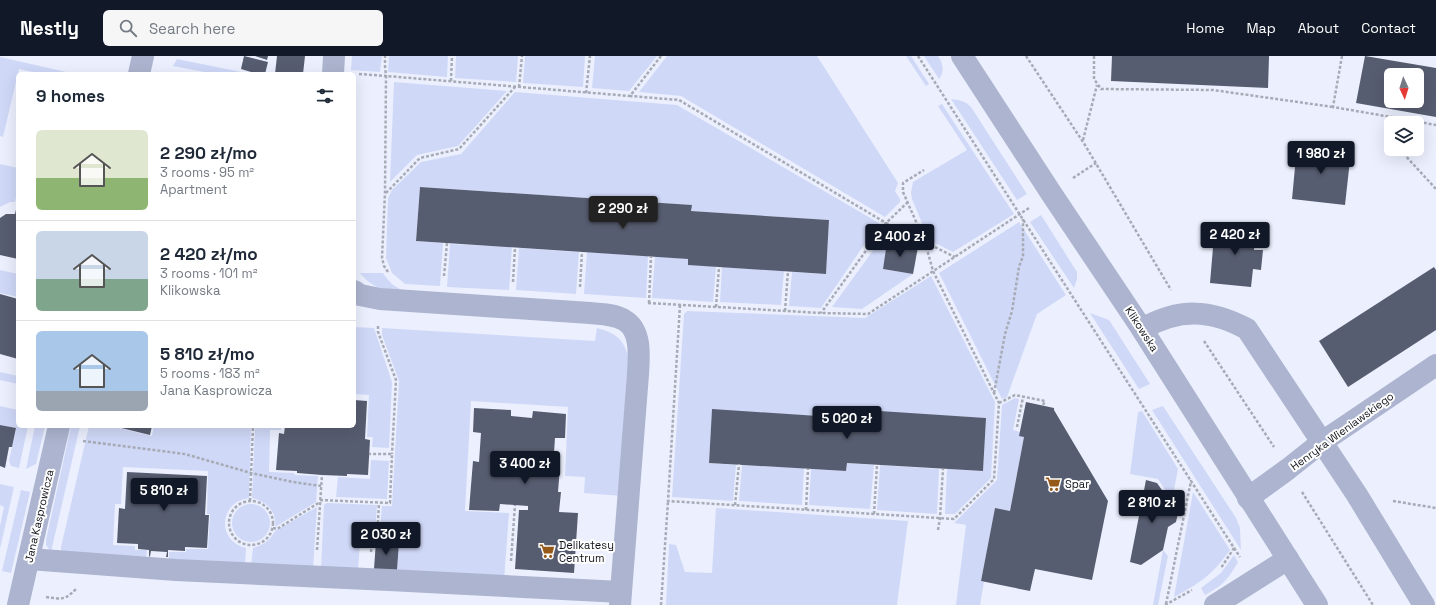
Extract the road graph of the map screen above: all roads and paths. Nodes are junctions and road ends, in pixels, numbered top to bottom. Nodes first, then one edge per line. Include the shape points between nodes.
1 (143, 56) edge
2 (385, 56) edge
3 (452, 56) edge
4 (522, 56) edge
5 (590, 56) edge
6 (661, 56) edge
7 (918, 56) edge
8 (962, 56) edge
9 (1094, 56) edge
10 (1342, 56) edge
11 (333, 67) edge
12 (139, 72) edge
13 (386, 76) junction
14 (451, 82) junction
15 (1097, 85) junction
16 (517, 87) junction
17 (586, 93) junction
18 (630, 96) junction
19 (1333, 107) junction
20 (1386, 116) edge
21 (1424, 123) edge
22 (1436, 125) edge
23 (1082, 141) dead end
24 (1406, 156) edge
25 (1096, 163) dead end
26 (924, 170) dead end
27 (1436, 189) edge
28 (385, 193) junction
29 (1051, 193) junction
30 (908, 202) junction
31 (1020, 214) junction
32 (1023, 219) junction
33 (886, 223) junction
34 (925, 242) junction
35 (446, 243) dead end
36 (515, 248) dead end
37 (582, 252) dead end
38 (651, 257) dead end
39 (955, 257) junction
40 (719, 267) dead end
41 (788, 271) dead end
42 (933, 271) junction
43 (390, 275) dead end
44 (444, 282) dead end
45 (512, 287) dead end
46 (579, 291) dead end
47 (356, 292) edge
48 (380, 299) junction
49 (641, 303) dead end
50 (648, 303) junction
51 (680, 305) junction
52 (716, 307) junction
53 (785, 311) junction
54 (821, 313) junction
55 (1142, 329) junction
56 (1436, 365) edge
57 (994, 393) junction
58 (1024, 397) junction
59 (999, 403) junction
60 (1043, 405) dead end
61 (1018, 427) dead end
62 (59, 428) edge
63 (253, 428) edge
64 (81, 440) dead end
65 (1322, 442) junction
66 (370, 454) dead end
67 (392, 454) junction
68 (739, 464) dead end
69 (877, 465) dead end
70 (808, 469) dead end
71 (943, 469) dead end
72 (252, 473) junction
73 (322, 475) dead end
74 (1190, 481) junction
75 (321, 486) junction
76 (1357, 495) junction
77 (1248, 498) junction
78 (250, 501) junction
79 (320, 501) junction
80 (668, 501) junction
81 (515, 505) dead end
82 (735, 506) junction
83 (1436, 508) edge
84 (806, 510) junction
85 (874, 514) junction
86 (940, 518) junction
87 (272, 528) junction
88 (938, 530) dead end
89 (29, 559) junction
90 (1288, 559) junction
91 (1217, 574) dead end
92 (315, 576) junction
93 (510, 586) junction
94 (1196, 588) dead end
95 (621, 599) edge
96 (18, 605) edge
97 (661, 605) edge
98 (1166, 605) edge
99 (1215, 605) edge
100 (1317, 605) edge
101 (1424, 605) edge

1 - 12 street
2 - 13 path
3 - 14 path
4 - 16 path
5 - 17 path
6 - 18 path
7 - 31 path
8 - 29 street, Klikowska
9 - 15 path via 1094,79
10 - 19 path
11 - 13 path
13 - 14 path
13 - 28 path
14 - 16 path
15 - 19 path via 1101,89 1212,90
15 - 23 path
16 - 17 path
16 - 28 path via 459,149 420,158
17 - 18 path
18 - 33 path via 679,100
19 - 20 path
21 - 22 path
24 - 27 path
25 - 29 path
26 - 30 path via 903,183 903,192
28 - 43 path via 382,258
29 - 31 path
29 - 55 street, Klikowska
30 - 33 path
30 - 34 path
31 - 32 path
31 - 39 path
32 - 57 path via 1023,256 1012,311 1002,344
32 - 74 path
33 - 34 path
33 - 54 path
34 - 39 path
34 - 42 path
35 - 44 path
36 - 45 path
37 - 46 path
38 - 50 path
39 - 42 path
40 - 52 path
41 - 53 path
42 - 54 path via 868,314
42 - 57 path
47 - 48 street
48 - 67 path via 378,332 396,380
48 - 95 street via 590,313 614,316 625,320 632,328 639,351
49 - 50 path
50 - 51 path
51 - 52 path
51 - 80 path
52 - 53 path
53 - 54 path
55 - 65 street via 1158,320 1177,315 1199,314 1229,320 1247,329
55 - 77 street, Klikowska
56 - 65 street, Henryka Wieniawskiego
57 - 59 path
58 - 59 path via 1015,395
58 - 60 path via 1044,401
58 - 61 path
59 - 86 path via 994,479 954,519
62 - 89 street, Jana Kasprowicza
63 - 72 path
64 - 72 path via 185,454
65 - 76 street
65 - 77 street, Henryka Wieniawskiego
66 - 67 path
67 - 79 path via 390,503
68 - 82 path
69 - 85 path
70 - 84 path
71 - 86 path
72 - 75 path
72 - 78 path
73 - 75 path
74 - 91 path via 1234,548
74 - 98 path
75 - 79 path
76 - 83 path
76 - 101 street
77 - 90 street, Klikowska
78 - 87 path via 260,502 269,509 273,518
78 - 87 path via 241,503 229,517 229,527 233,536 240,542 250,545 260,543 268,537
79 - 87 path via 277,528
79 - 92 path
80 - 82 path
80 - 97 path
81 - 93 path
82 - 84 path
84 - 85 path
85 - 86 path
86 - 88 path
89 - 92 street via 176,570
89 - 96 street, Jana Kasprowicza
90 - 99 street
90 - 100 street, Klikowska
92 - 93 street
93 - 95 street
94 - 98 path

